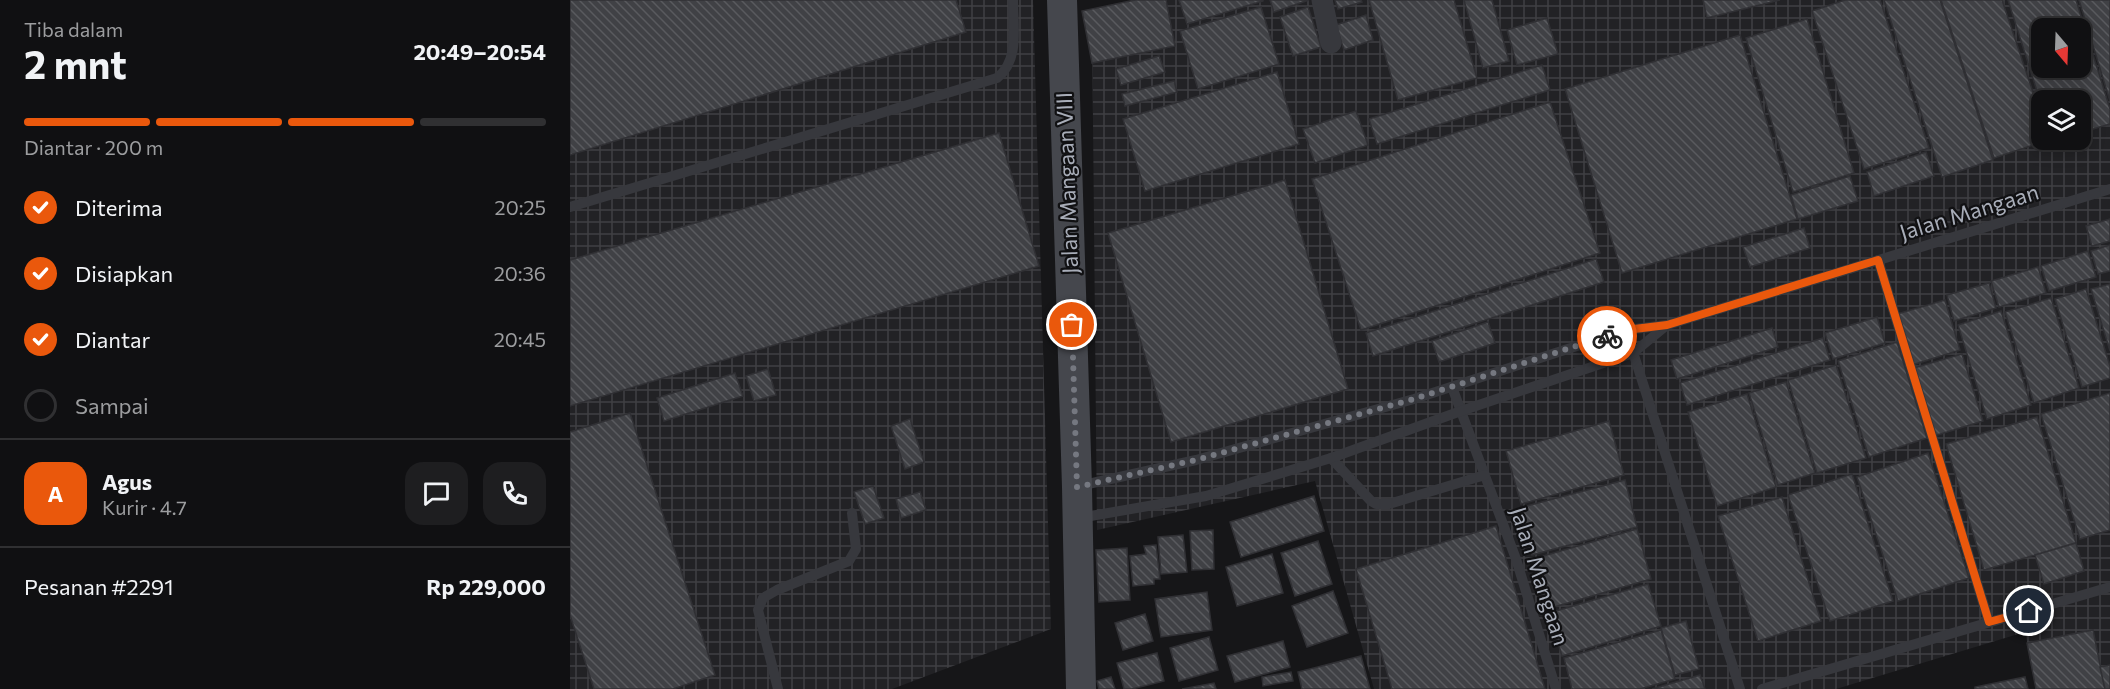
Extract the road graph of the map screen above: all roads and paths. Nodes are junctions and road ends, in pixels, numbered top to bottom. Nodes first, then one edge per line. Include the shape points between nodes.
1 (1012, 0) edge
2 (1063, 0) edge
3 (1322, 0) edge
4 (1331, 43) dead end
5 (2110, 189) edge
6 (570, 207) edge
7 (1878, 260) junction
8 (1667, 325) junction
9 (1626, 330) junction
10 (1633, 354) junction
11 (1452, 387) junction
12 (1461, 411) junction
13 (1331, 458) junction
14 (1485, 475) junction
15 (1077, 487) junction
16 (852, 513) dead end
17 (1078, 519) junction
18 (2110, 587) edge
19 (1989, 622) junction
20 (778, 689) edge
21 (1081, 689) edge
22 (1556, 689) edge
23 (1740, 689) edge
24 (1762, 689) edge

1 - 6 lane via 1014,53 1005,72 997,78
2 - 15 street, Jalan Mangaan VIII
3 - 4 street
5 - 7 lane, Jalan Mangaan
7 - 8 lane, Jalan Mangaan
7 - 19 lane
8 - 9 lane, Jalan Mangaan
8 - 10 lane, Jalan Mangaan
9 - 10 lane
9 - 11 lane, Jalan Mangaan
10 - 12 lane, Jalan Mangaan
10 - 23 lane
11 - 12 lane, Jalan Mangaan
11 - 15 lane, Jalan Mangaan via 1196,460
12 - 13 lane
12 - 14 lane, Jalan Mangaan
13 - 14 lane via 1371,501 1382,504
13 - 17 lane via 1206,496
14 - 22 lane, Jalan Mangaan
15 - 17 street, Jalan Mangaan VIII
16 - 20 lane via 856,549 849,561 763,598 758,610
17 - 21 street, Jalan Mangaan VIII
18 - 19 lane
19 - 24 lane

